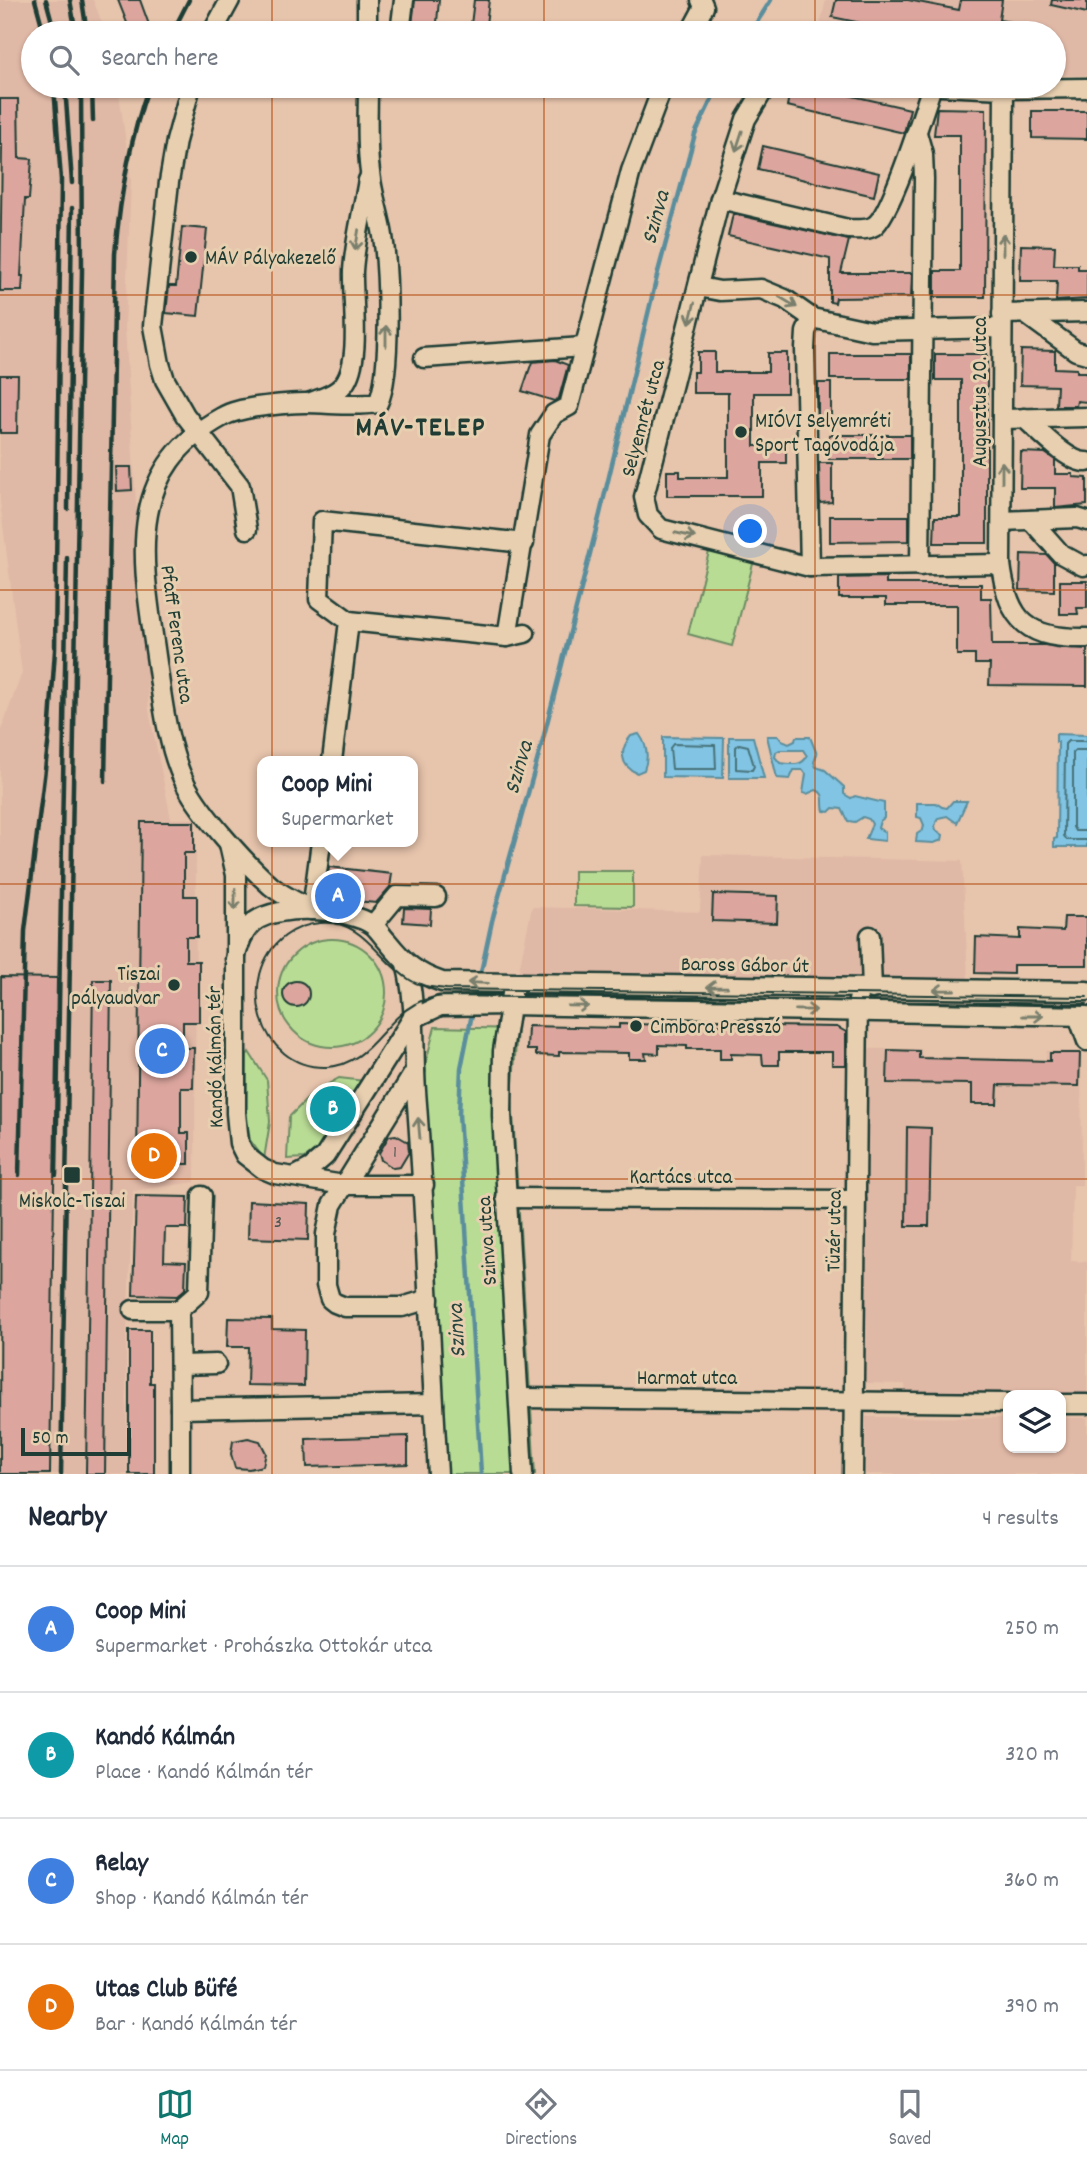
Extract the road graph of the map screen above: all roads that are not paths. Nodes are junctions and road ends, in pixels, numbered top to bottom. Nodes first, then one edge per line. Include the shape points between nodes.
1 (230, 0) edge
2 (367, 0) edge
3 (404, 0) edge
4 (701, 0) edge
5 (219, 21) edge
6 (367, 21) edge
7 (401, 21) edge
8 (696, 21) edge
9 (1066, 88) edge
10 (1087, 88) edge
11 (188, 98) edge
12 (368, 98) edge
13 (659, 98) edge
14 (759, 98) edge
15 (928, 98) edge
16 (1004, 98) edge
17 (917, 133) junction
18 (370, 173) junction
19 (720, 199) junction
20 (699, 287) junction
21 (1087, 312) edge
22 (1024, 313) junction
23 (812, 318) junction
24 (1002, 321) junction
25 (922, 331) junction
26 (583, 347) junction
27 (1087, 354) edge
28 (424, 358) dead end
29 (309, 403) junction
30 (1002, 418) junction
31 (1024, 418) junction
32 (1087, 418) edge
33 (198, 433) junction
34 (1087, 461) edge
35 (1031, 520) junction
36 (1087, 520) edge
37 (1002, 521) junction
38 (247, 529) dead end
39 (524, 543) junction
40 (1001, 564) junction
41 (1087, 565) edge
42 (920, 566) junction
43 (810, 567) junction
44 (349, 621) junction
45 (525, 633) dead end
46 (507, 637) junction
47 (1087, 638) edge
48 (333, 756) edge
49 (228, 841) junction
50 (320, 847) edge
51 (436, 897) dead end
52 (312, 910) junction
53 (373, 925) junction
54 (870, 936) dead end
55 (235, 959) junction
56 (406, 964) junction
57 (513, 983) junction
58 (865, 989) junction
59 (1087, 991) edge
60 (510, 1005) junction
61 (858, 1011) junction
62 (1082, 1016) edge
63 (412, 1018) junction
64 (1087, 1041) edge
65 (415, 1071) junction
66 (296, 1177) junction
67 (344, 1185) junction
68 (424, 1185) junction
69 (202, 1196) dead end
70 (506, 1198) junction
71 (856, 1200) junction
72 (429, 1299) junction
73 (133, 1310) dead end
74 (179, 1310) junction
75 (216, 1364) dead end
76 (180, 1365) junction
77 (519, 1398) junction
78 (854, 1401) junction
79 (1003, 1403) edge
80 (434, 1404) junction
81 (1066, 1404) edge
82 (1087, 1404) edge
83 (180, 1409) junction
84 (180, 1474) edge
85 (438, 1474) edge
86 (523, 1474) edge
87 (853, 1474) edge

1 - 5 street
2 - 6 street
3 - 7 street
4 - 8 street via 704,7
9 - 10 street
11 - 33 street via 169,182 153,326 165,380
12 - 18 street
13 - 26 street via 631,172
14 -> 19 street, Selyemrét utca via 746,119
15 - 17 street
24 -> 16 street, Augusztus 20. utca
17 - 19 street via 885,211 876,225 866,230
17 - 25 street via 925,179
18 -> 29 street via 353,271 350,371 334,393
29 -> 18 street, Pfaff Ferenc utca via 354,406 379,402 383,393 386,262
19 - 20 street, Selyemrét utca
20 -> 23 street via 761,289
20 -> 43 street, Selyemrét utca via 644,497 648,515 661,529
21 - 22 street
22 - 24 street
22 - 27 street
23 - 25 street via 872,331
23 - 43 street via 805,349
24 - 25 street
24 - 30 street, Augusztus 20. utca
25 - 42 street
26 - 28 street
26 - 39 street via 569,406 554,414 540,435
29 - 33 street, Pfaff Ferenc utca via 223,415
30 - 31 street
37 -> 30 street, Augusztus 20. utca
31 - 32 street
31 - 34 street via 1065,454
33 - 38 street via 240,486
33 - 49 street, Pfaff Ferenc utca via 168,465 155,489 146,515 145,575 176,760 192,794
35 - 36 street
35 - 37 street
35 - 41 street via 1061,554
37 - 40 street, Augusztus 20. utca
39 - 44 street via 322,521 319,599
39 - 46 street
40 - 42 street, Selyemrét utca
40 - 47 street, Augusztus 20. utca via 1010,606 1023,622 1044,635
42 - 43 street, Selyemrét utca
44 - 46 street
44 - 48 street
45 - 46 street
49 - 52 street via 272,887
49 -> 55 street, Kandó Kálmán tér via 236,876
50 - 52 street
51 - 53 street via 397,896
52 - 53 street via 343,914
52 - 55 street via 283,911 257,920 240,940
53 - 56 street
54 - 58 street, Tüzér utca
55 - 66 street, Kandó Kálmán tér via 239,1143 245,1155 263,1169
57 -> 56 street, Baross Gábor út via 442,982
56 - 63 street
58 -> 57 street, Baross Gábor út
57 - 60 street, Szinva utca
59 -> 58 street, Baross Gábor út
58 - 61 street, Tüzér utca
60 -> 61 street
60 - 63 street via 440,1006
60 - 70 street, Szinva utca via 501,1088
61 -> 62 street
61 - 71 street, Tüzér utca
62 - 64 street
63 - 65 street
63 - 66 street via 325,1156
65 - 67 street
68 -> 65 street
66 - 67 street, Kandó Kálmán tér
67 - 68 street, Kandó Kálmán tér
67 - 72 street via 332,1205 326,1234 330,1298 345,1307 394,1308
68 - 72 street
69 - 74 street via 199,1292
70 - 71 street, Kartács utca
70 - 77 street, Szinva utca
71 - 78 street, Tüzér utca
72 - 80 street
73 - 74 street
74 - 76 street
75 - 76 street
76 - 83 street
77 - 78 street, Harmat utca
77 - 86 street, Szinva utca
78 - 79 street, Harmat utca
78 - 87 street, Tüzér utca
80 - 83 street
80 - 85 street
81 - 82 street
83 - 84 street

